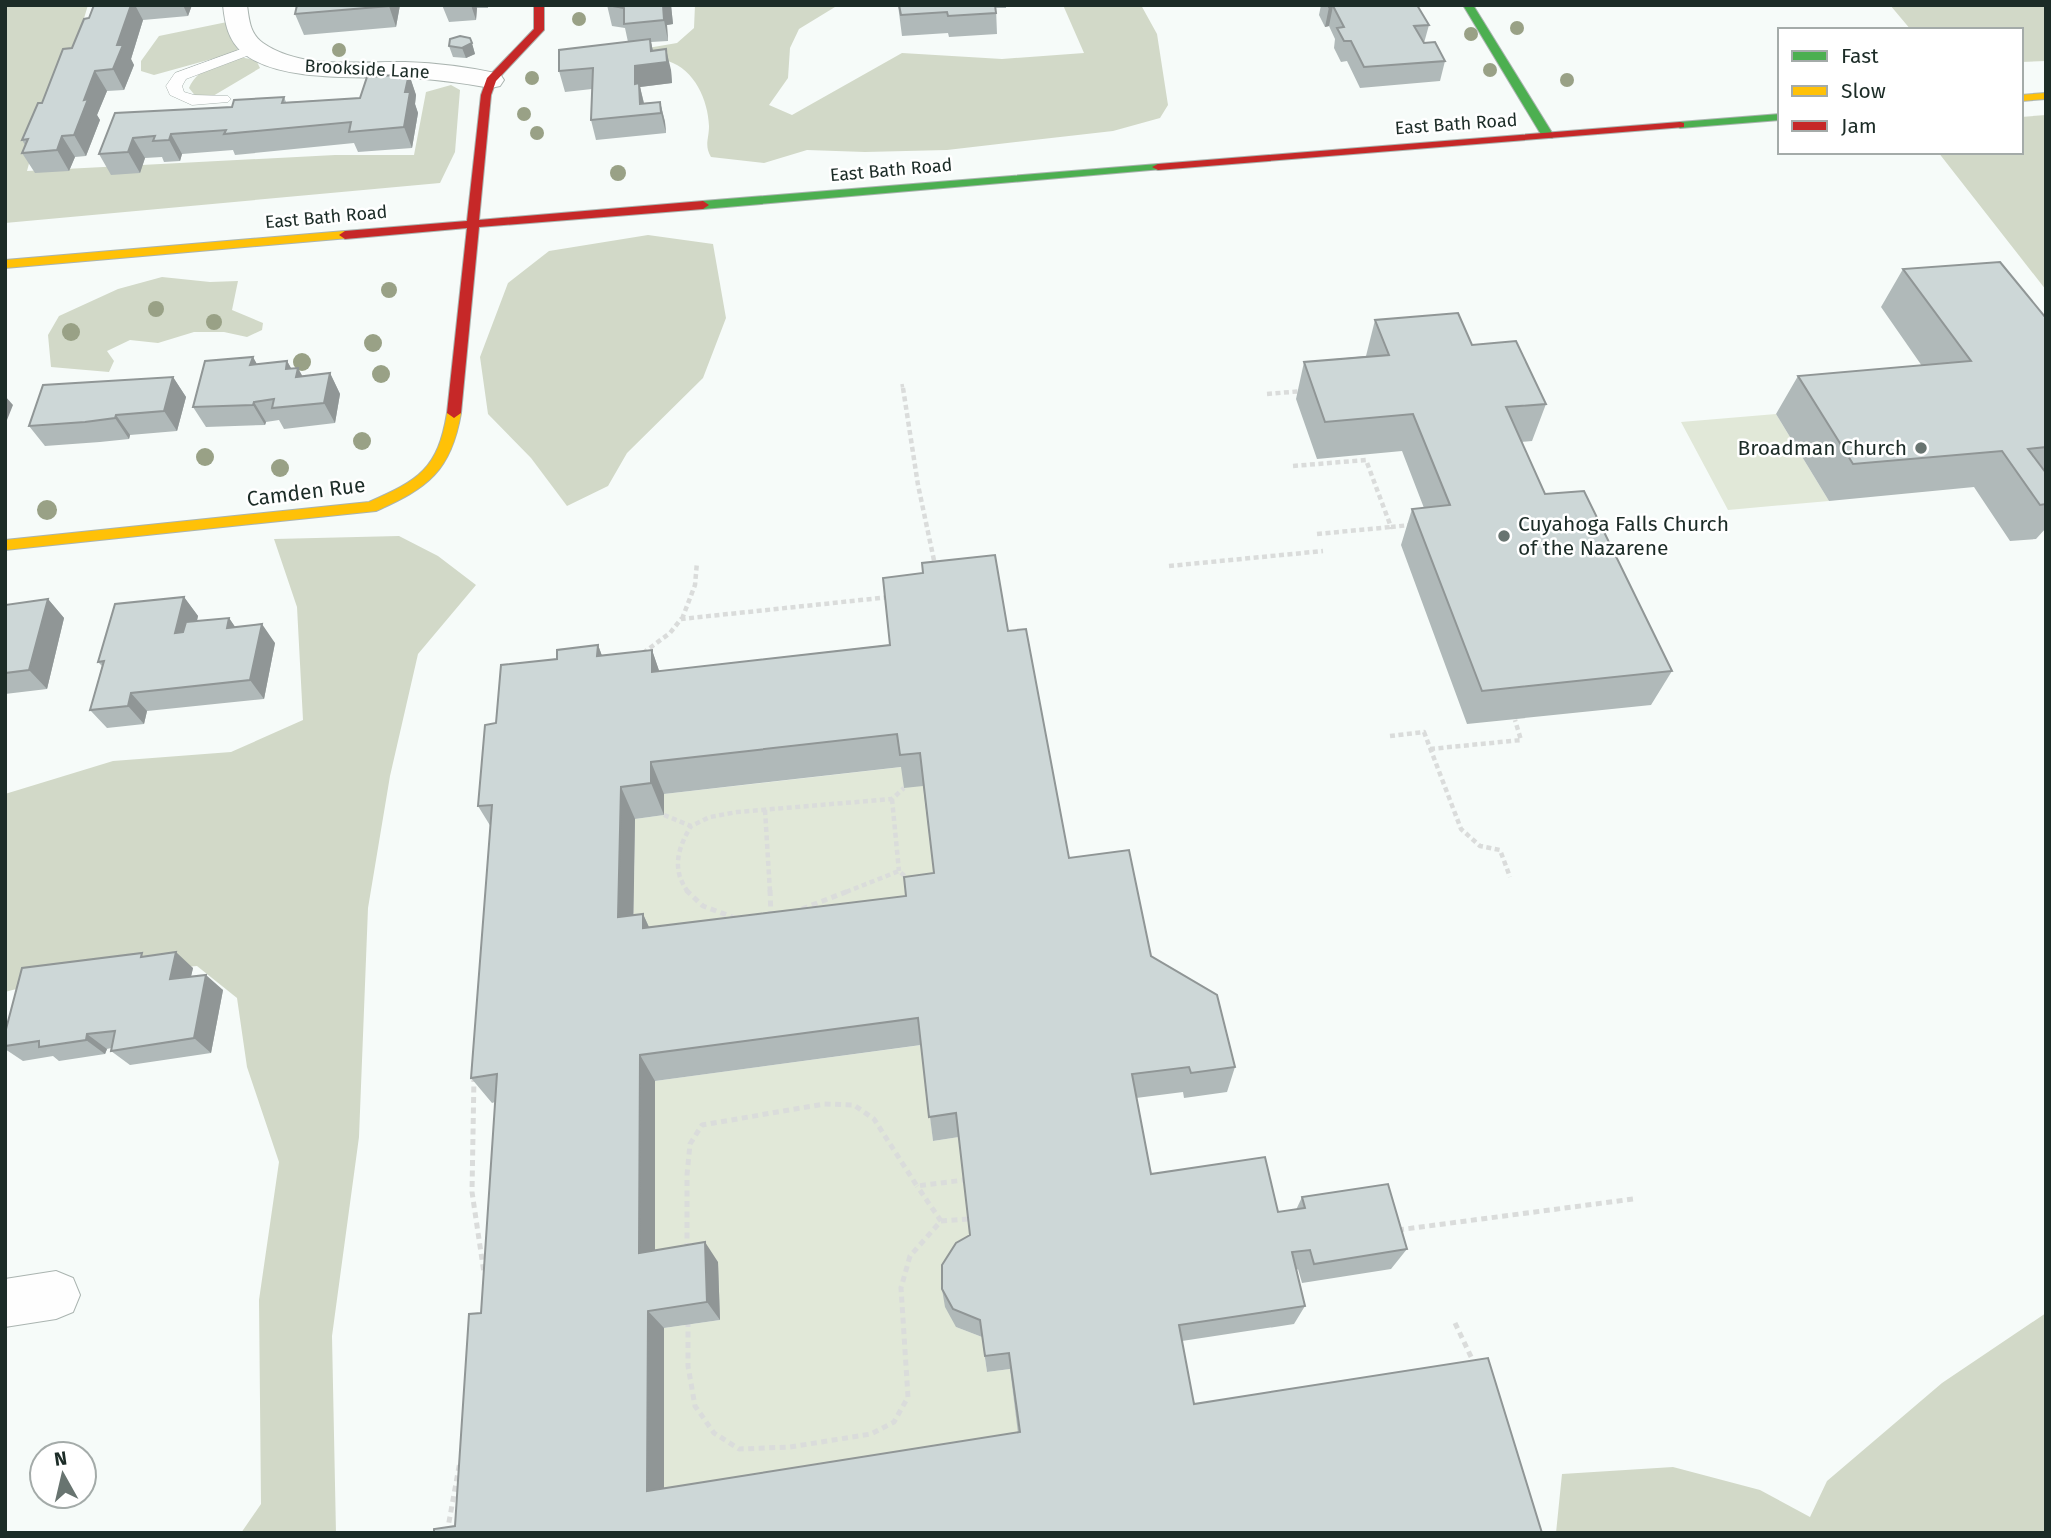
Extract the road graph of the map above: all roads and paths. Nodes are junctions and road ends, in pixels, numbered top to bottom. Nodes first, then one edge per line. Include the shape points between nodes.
1 (235, 5) edge
2 (539, 5) edge
3 (1468, 5) edge
4 (256, 48) junction
5 (491, 80) junction
6 (2046, 96) edge
7 (2023, 97) edge
8 (223, 99) dead end
9 (1778, 117) edge
10 (1548, 136) junction
11 (474, 224) junction
12 (5, 264) edge
13 (902, 384) dead end
14 (1315, 390) edge
15 (1268, 394) dead end
16 (1293, 466) dead end
17 (1417, 524) edge
18 (1391, 527) junction
19 (1317, 534) dead end
20 (5, 545) edge
21 (1323, 551) dead end
22 (697, 562) dead end
23 (1169, 566) dead end
24 (936, 569) edge
25 (898, 596) edge
26 (681, 619) junction
27 (650, 650) junction
28 (639, 654) edge
29 (650, 662) edge
30 (1515, 720) edge
31 (1390, 736) dead end
32 (1430, 749) junction
33 (904, 788) edge
34 (891, 799) junction
35 (765, 810) junction
36 (664, 815) dead end
37 (691, 826) junction
38 (899, 871) junction
39 (1510, 877) dead end
40 (918, 887) edge
41 (797, 910) edge
42 (784, 913) edge
43 (771, 916) junction
44 (758, 917) edge
45 (734, 918) junction
46 (746, 918) edge
47 (730, 929) edge
48 (475, 1070) edge
49 (964, 1181) edge
50 (917, 1186) junction
51 (1633, 1199) dead end
52 (968, 1219) edge
53 (941, 1221) junction
54 (1394, 1231) edge
55 (687, 1257) edge
56 (484, 1283) edge
57 (56, 1295) dead end
58 (5, 1303) edge
59 (688, 1311) edge
60 (1455, 1323) dead end
61 (1478, 1375) edge
62 (463, 1451) edge
63 (447, 1533) edge

1 - 4 street, Brookside Lane via 233,19 240,36
2 - 5 street via 539,30
3 - 10 street
4 - 5 street, Brookside Lane via 278,61 308,68 442,73
4 - 8 lane via 180,76 174,86 178,95 192,100
5 - 11 street, Camden Rue
6 - 7 street
9 - 10 street, East Bath Road
10 - 11 street, East Bath Road
11 - 12 street, East Bath Road
11 - 20 street, Camden Rue via 452,429 438,467 414,488 371,507
13 - 24 path
14 - 15 path
16 - 18 path via 1366,460
17 - 18 path
18 - 19 path
21 - 23 path
22 - 26 path via 695,585
25 - 26 path
26 - 27 path
27 - 28 path
27 - 29 path
30 - 32 path via 1521,740
31 - 32 path via 1424,732
32 - 39 path via 1464,836 1477,846 1500,850
33 - 34 path
34 - 35 path
34 - 38 path
35 - 37 path via 710,817
35 - 43 path
36 - 37 path
37 - 45 path via 679,842 675,861 681,881 695,901 713,914
38 - 40 path
38 - 41 path
42 - 43 path
43 - 44 path
45 - 46 path
45 - 47 path
48 - 56 path via 471,1181
49 - 50 path
50 - 53 path
50 - 55 path via 874,1119 854,1105 824,1104 702,1125 691,1144 687,1175
51 - 54 path
52 - 53 path
53 - 59 path via 910,1256 901,1288 908,1396 894,1422 871,1434 790,1447 739,1448 715,1433 695,1406 688,1366
57 - 58 street
60 - 61 path
62 - 63 path

